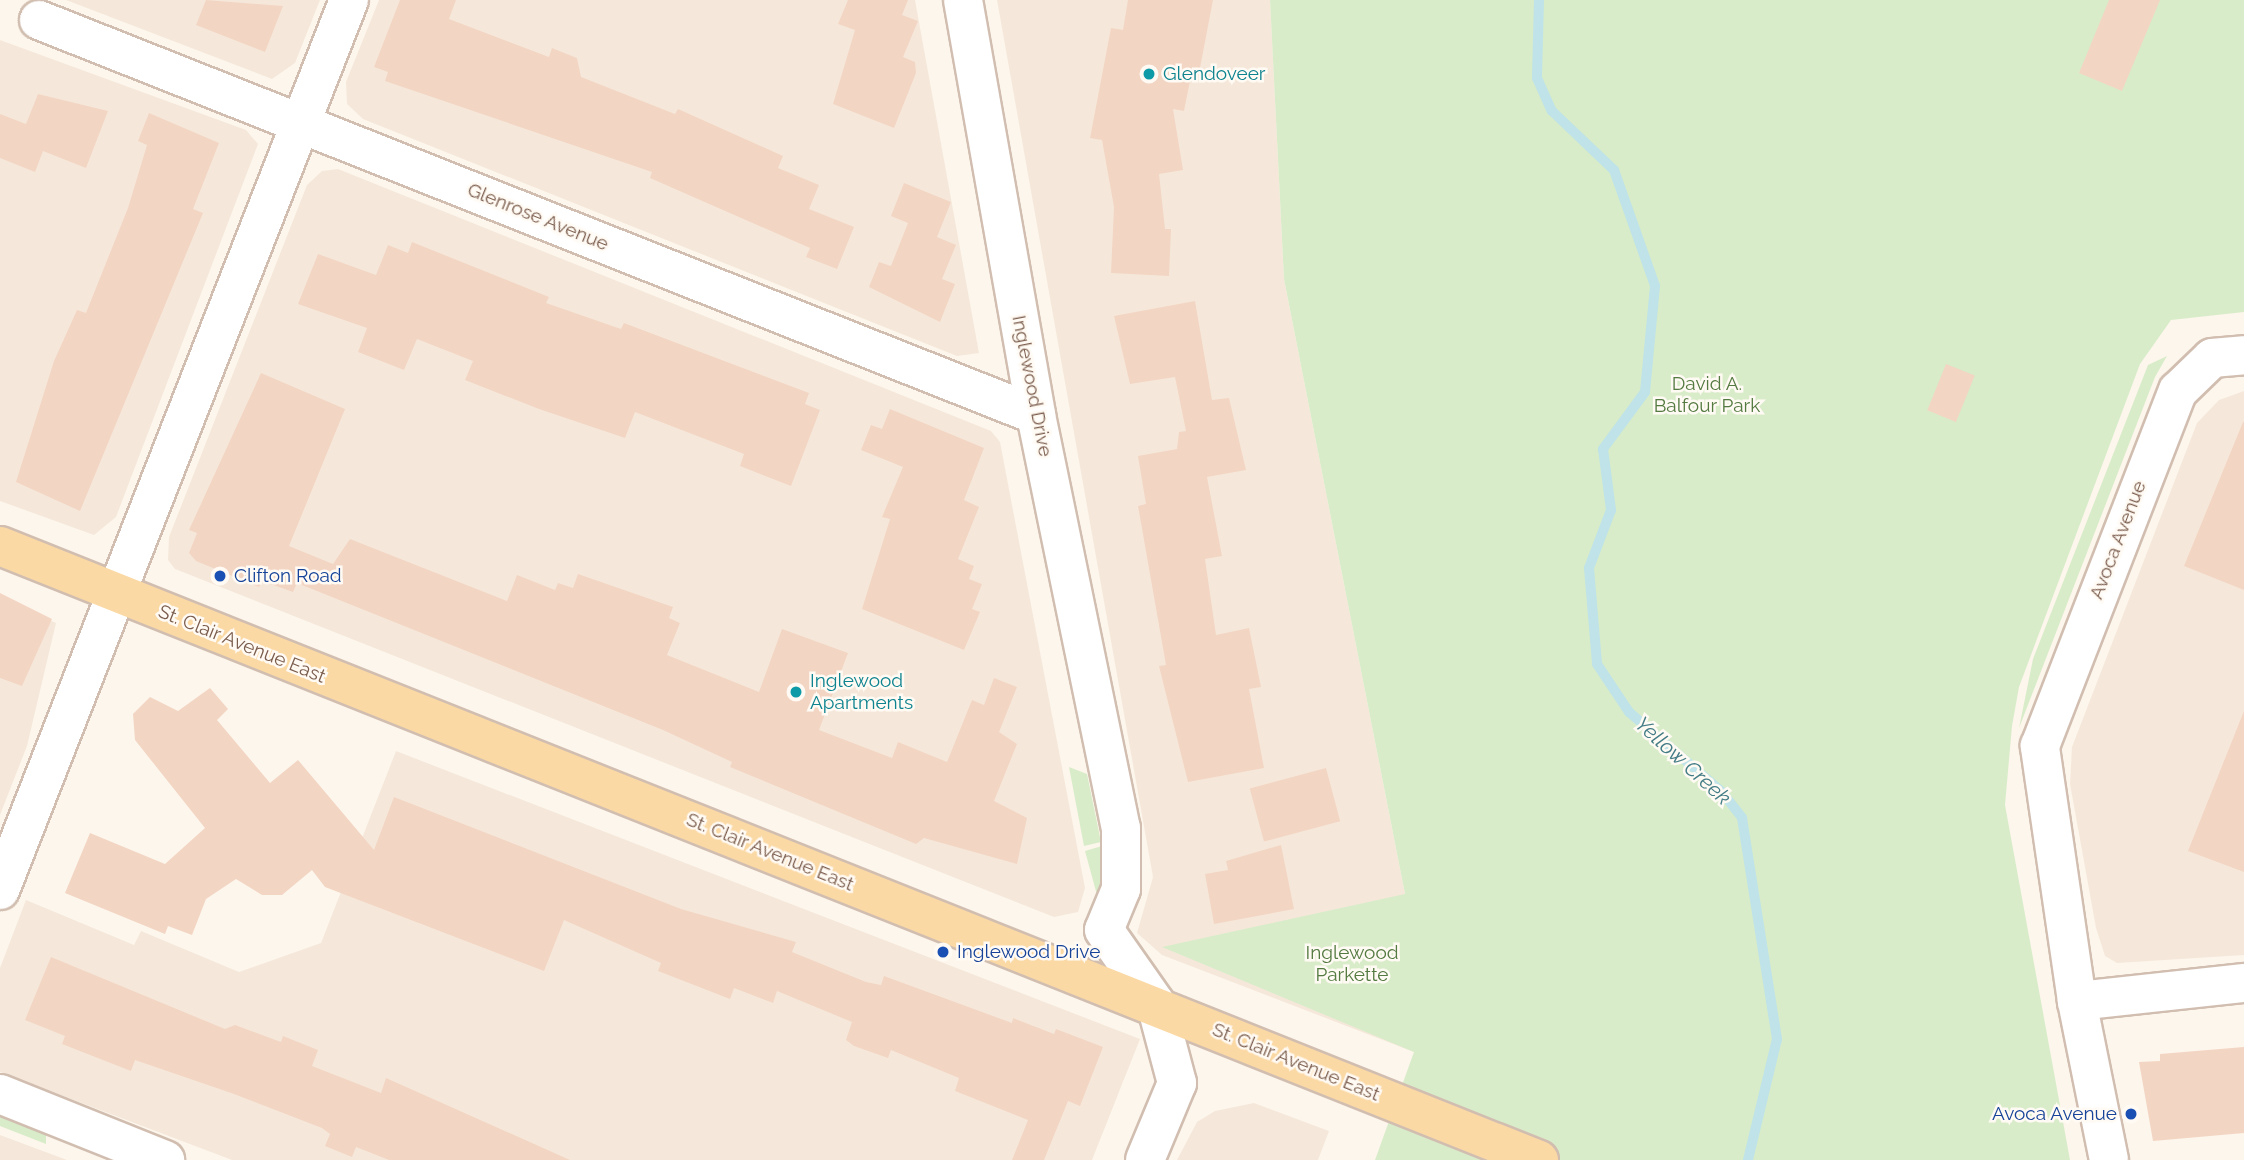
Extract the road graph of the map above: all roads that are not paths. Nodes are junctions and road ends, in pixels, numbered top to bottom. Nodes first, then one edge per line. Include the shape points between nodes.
1 (349, 0) edge
2 (963, 0) edge
3 (39, 20) dead end
4 (302, 123) junction
5 (2234, 354) edge
6 (1036, 415) junction
7 (0, 546) edge
8 (116, 594) junction
9 (0, 890) edge
10 (2244, 983) edge
11 (2077, 1002) junction
12 (1156, 1004) junction
13 (0, 1094) edge
14 (165, 1160) edge
15 (1145, 1160) edge
16 (1539, 1160) edge
17 (2109, 1160) edge

1 - 4 street
2 - 6 street, Inglewood Drive
3 - 4 street, Glenrose Avenue
4 - 6 street, Glenrose Avenue
4 - 8 street
5 - 11 street, Avoca Avenue via 2203,365 2172,404 2040,746
6 - 12 street, Inglewood Drive via 1123,840 1121,889 1104,930
7 - 8 main road, St. Clair Avenue East
8 - 9 street
8 - 12 main road, St. Clair Avenue East
10 - 11 street
11 - 17 street, Avoca Avenue
12 - 15 street, Inglewood Drive via 1177,1083
12 - 16 main road, St. Clair Avenue East
13 - 14 street

